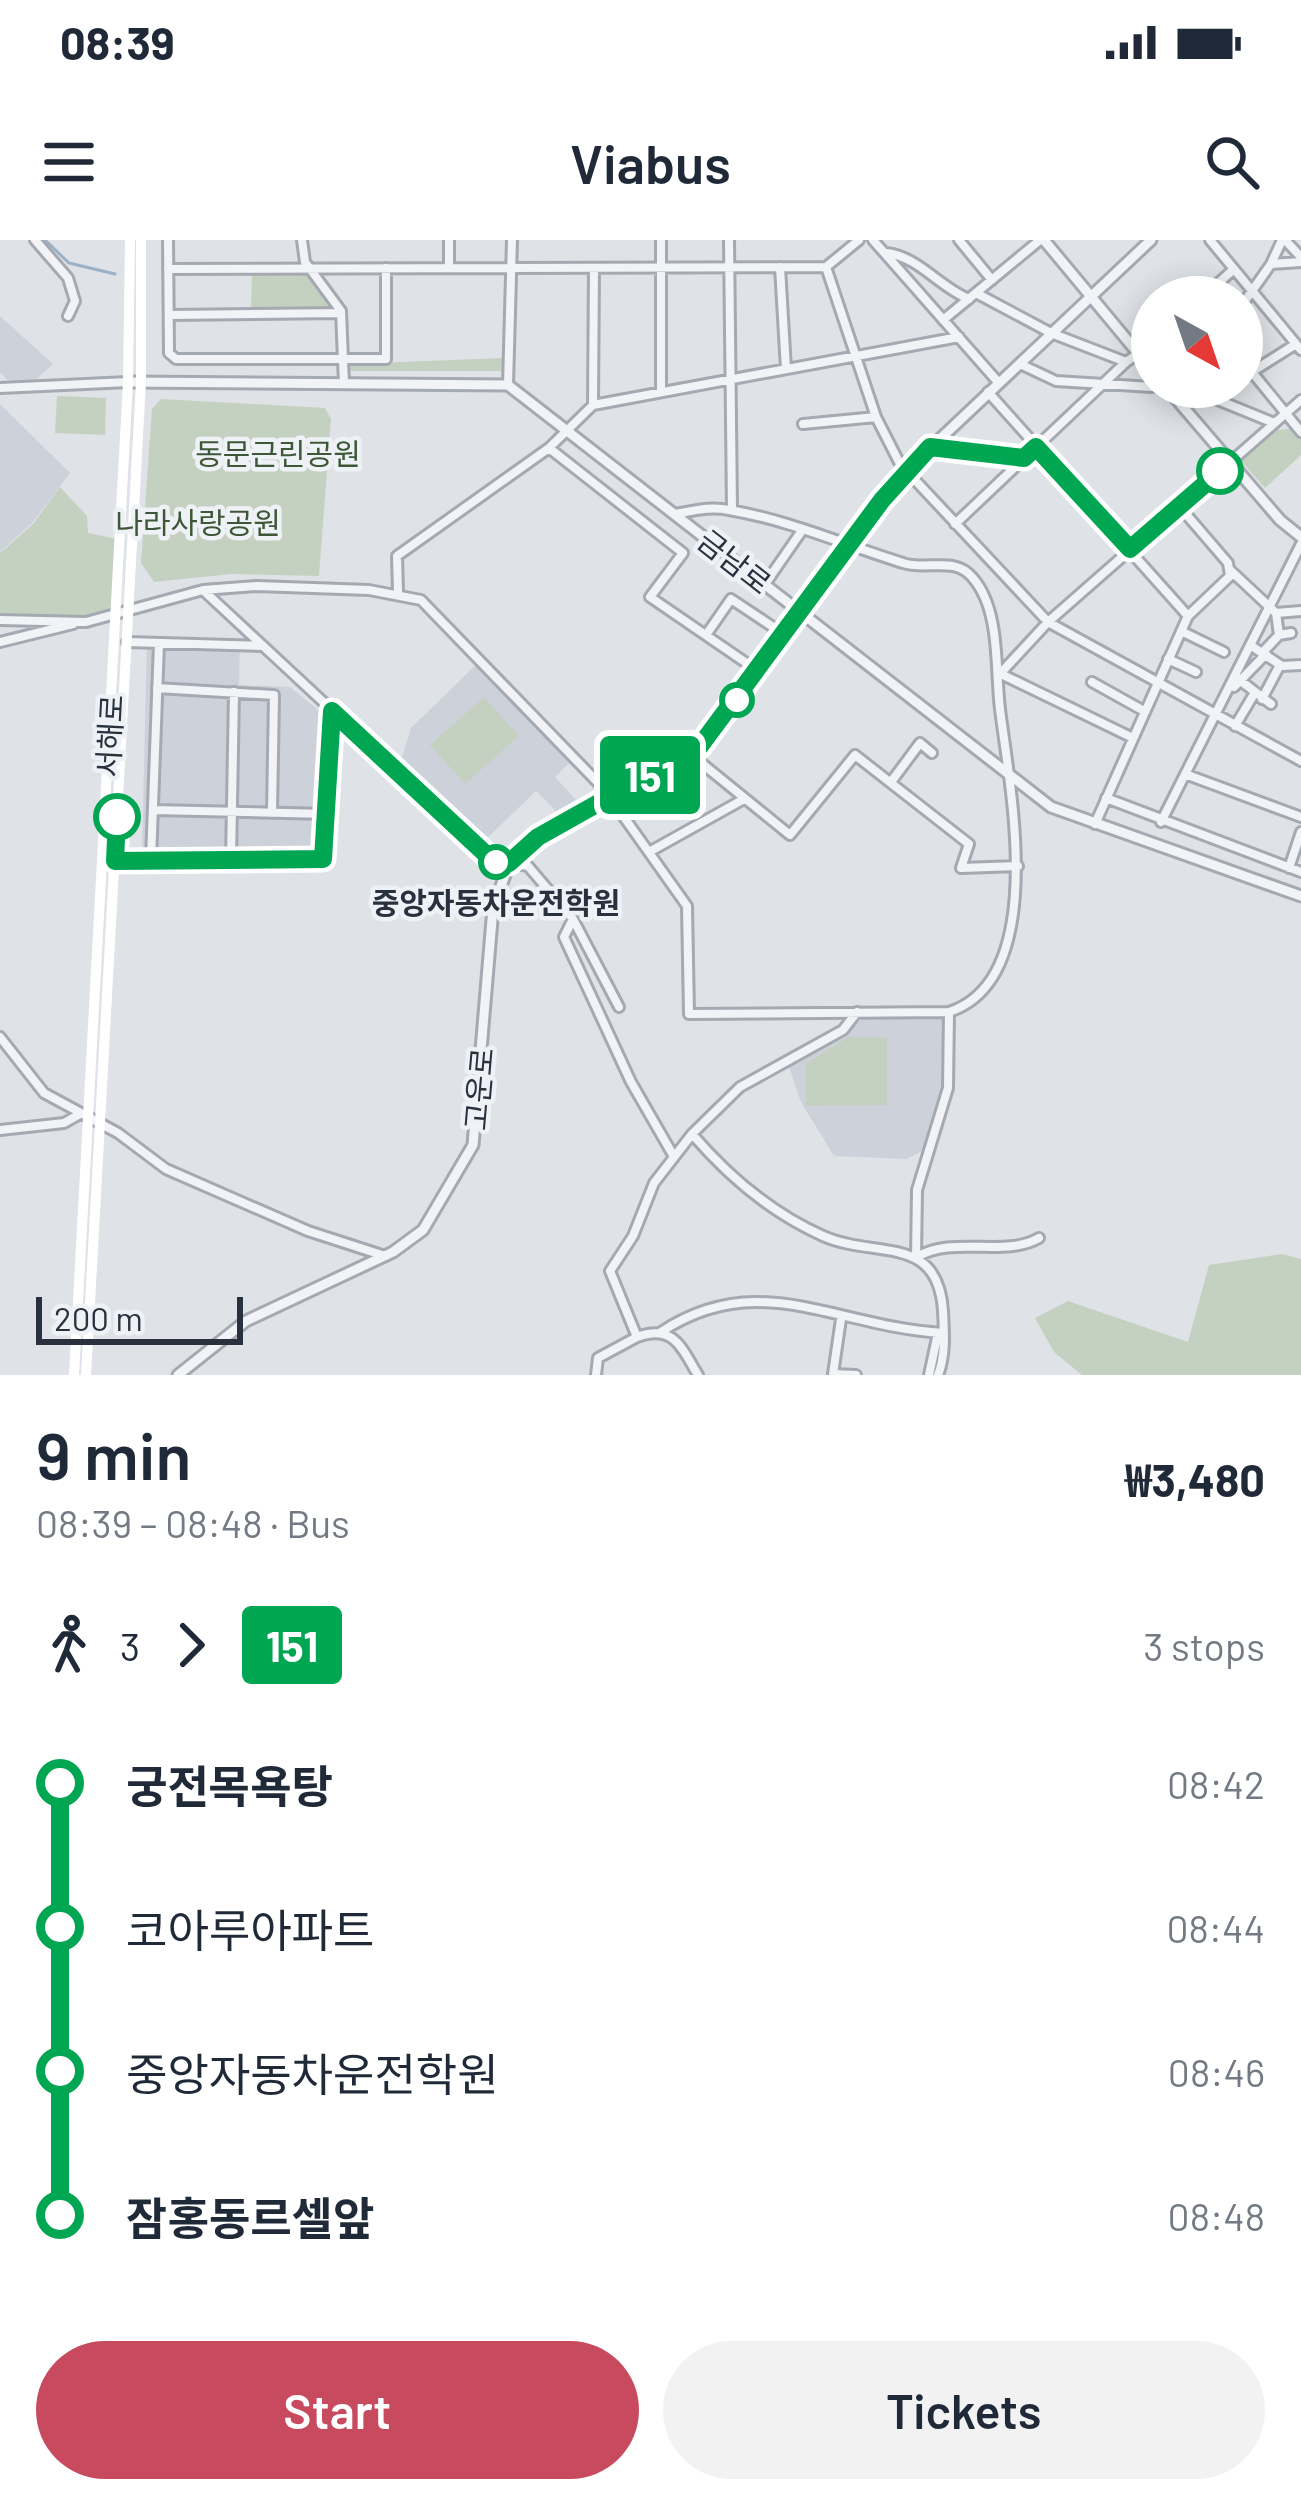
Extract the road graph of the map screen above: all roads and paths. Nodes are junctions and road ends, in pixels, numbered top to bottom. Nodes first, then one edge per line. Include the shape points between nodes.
1 (35, 240) edge
2 (130, 240) edge
3 (141, 240) edge
4 (168, 240) edge
5 (302, 240) edge
6 (449, 240) edge
7 (512, 240) edge
8 (661, 240) edge
9 (729, 240) edge
10 (859, 240) edge
11 (874, 240) edge
12 (959, 240) edge
13 (1042, 240) edge
14 (1151, 240) edge
15 (1210, 240) edge
16 (1284, 240) edge
17 (885, 253) junction
18 (1301, 259) edge
19 (1271, 264) junction
20 (729, 267) junction
21 (780, 267) junction
22 (826, 267) junction
23 (386, 268) junction
24 (449, 268) junction
25 (511, 268) junction
26 (595, 268) junction
27 (661, 268) junction
28 (1234, 268) junction
29 (168, 269) junction
30 (310, 269) junction
31 (1225, 276) edge
32 (1241, 276) edge
33 (1263, 276) edge
34 (992, 280) junction
35 (972, 296) junction
36 (1090, 296) junction
37 (1263, 302) edge
38 (341, 313) junction
39 (169, 315) junction
40 (68, 316) dead end
41 (943, 320) junction
42 (1051, 334) junction
43 (959, 338) junction
44 (1131, 345) edge
45 (1300, 345) edge
46 (854, 356) junction
47 (343, 359) junction
48 (1131, 360) edge
49 (1126, 362) junction
50 (1018, 364) junction
51 (1263, 366) edge
52 (786, 369) junction
53 (731, 380) junction
54 (135, 382) junction
55 (998, 382) junction
56 (344, 384) junction
57 (508, 385) junction
58 (1101, 386) junction
59 (1131, 386) edge
60 (0, 388) edge
61 (661, 392) junction
62 (988, 392) junction
63 (1263, 392) edge
64 (1301, 400) edge
65 (593, 405) junction
66 (1181, 408) edge
67 (1235, 408) edge
68 (1285, 413) junction
69 (876, 417) junction
70 (803, 424) dead end
71 (1274, 424) junction
72 (566, 430) junction
73 (1301, 432) edge
74 (930, 447) junction
75 (1036, 447) junction
76 (549, 448) junction
77 (1024, 458) junction
78 (1229, 463) junction
79 (906, 471) junction
80 (1179, 506) junction
81 (732, 510) junction
82 (675, 514) junction
83 (955, 524) junction
84 (803, 530) junction
85 (1301, 540) edge
86 (847, 548) junction
87 (1130, 549) junction
88 (1298, 562) edge
89 (1230, 572) junction
90 (765, 584) junction
91 (203, 590) junction
92 (398, 592) junction
93 (128, 609) junction
94 (1273, 610) junction
95 (1301, 611) edge
96 (802, 612) junction
97 (116, 616) junction
98 (1188, 616) junction
99 (0, 620) edge
100 (86, 622) junction
101 (1048, 622) junction
102 (1180, 632) junction
103 (1291, 633) dead end
104 (706, 635) junction
105 (784, 635) junction
106 (1279, 635) junction
107 (0, 642) edge
108 (127, 642) junction
109 (159, 643) junction
110 (1250, 645) junction
111 (264, 646) junction
112 (1224, 652) dead end
113 (1265, 652) junction
114 (1168, 659) junction
115 (1280, 664) junction
116 (1301, 664) edge
117 (758, 671) junction
118 (1196, 672) dead end
119 (999, 675) junction
120 (1236, 678) junction
121 (1092, 682) dead end
122 (1157, 682) junction
123 (157, 688) junction
124 (234, 692) junction
125 (1262, 699) junction
126 (332, 711) junction
127 (1144, 711) junction
128 (1215, 714) junction
129 (1235, 726) junction
130 (1133, 738) junction
131 (932, 752) dead end
132 (689, 753) junction
133 (1301, 761) edge
134 (1185, 774) junction
135 (1011, 776) junction
136 (891, 782) junction
137 (610, 796) junction
138 (1106, 798) junction
139 (744, 799) junction
140 (153, 810) junction
141 (232, 812) junction
142 (272, 813) junction
143 (328, 814) junction
144 (1301, 817) edge
145 (1161, 822) junction
146 (1095, 825) junction
147 (1301, 832) edge
148 (649, 853) junction
149 (151, 860) junction
150 (231, 860) junction
151 (115, 861) junction
152 (509, 863) junction
153 (1018, 866) junction
154 (1289, 868) junction
155 (1301, 872) edge
156 (1301, 896) edge
157 (574, 919) junction
158 (619, 1006) dead end
159 (857, 1011) junction
160 (949, 1012) junction
161 (0, 1037) edge
162 (90, 1118) junction
163 (0, 1130) edge
164 (692, 1134) junction
165 (673, 1155) junction
166 (1039, 1238) dead end
167 (385, 1256) junction
168 (916, 1258) junction
169 (841, 1319) junction
170 (661, 1332) junction
171 (940, 1333) junction
172 (637, 1337) junction
173 (74, 1375) edge
174 (86, 1375) edge
175 (178, 1375) edge
176 (596, 1375) edge
177 (698, 1375) edge
178 (856, 1375) edge
179 (934, 1375) edge

1 - 40 street via 68,278 75,301
2 - 54 main road, 서해로
3 - 54 main road, 서해로
4 - 29 street
5 - 30 street
6 - 24 street
7 - 25 street
8 - 27 street
9 - 20 street
10 - 22 street
11 - 17 street
12 - 34 street
13 - 34 street
13 - 36 street
14 - 36 street
15 - 28 street
16 - 18 street
16 - 19 street
17 - 35 street via 904,255 947,290
17 - 41 street
18 - 19 street
19 - 33 street
20 - 21 street
20 - 27 street
20 - 53 street
21 - 22 street
21 - 52 street
22 - 46 street
23 - 24 street
23 - 30 street
23 - 47 street via 386,359
24 - 25 street
25 - 26 street
25 - 57 street
26 - 27 street
26 - 65 street
27 - 61 street
28 - 31 street
28 - 32 street
29 - 30 street
29 - 39 street
30 - 38 street
34 - 35 street
35 - 41 street
35 - 42 street
36 - 42 street
36 - 44 street
37 - 45 street
38 - 39 street
38 - 47 street
39 - 47 street via 173,358
41 - 43 street
42 - 49 street
42 - 50 street
43 - 46 street
43 - 55 street
45 - 51 street
46 - 52 street
46 - 69 street
47 - 56 street
48 - 49 street
49 - 58 street
50 - 55 street
50 - 58 street via 1056,381
52 - 53 street
53 - 61 street
53 - 81 street
54 - 56 street
54 - 60 street
54 - 93 main road, 서해로
54 - 97 main road, 서해로
55 - 62 street
56 - 57 street
57 - 72 street, 금남로
58 - 59 street
58 - 75 street
61 - 65 street
62 - 74 street
62 - 75 street
63 - 68 street
64 - 68 street
65 - 72 street
66 - 78 street
67 - 71 street
68 - 71 street
68 - 73 street
69 - 70 street
69 - 79 street
71 - 78 street
72 - 76 street
72 - 82 street, 금남로
74 - 77 street
74 - 79 street
75 - 77 street
75 - 87 street
76 - 92 street via 397,556
76 - 104 street via 683,553 650,597
77 - 83 street
78 - 80 street
78 - 85 street
79 - 83 street
79 - 86 street
80 - 87 street
80 - 89 street
81 - 82 street
81 - 84 street
82 - 90 street, 금남로
83 - 101 street
84 - 86 street
84 - 90 street
85 - 88 street
86 - 96 street
86 - 119 street via 969,573 987,607
87 - 98 street
87 - 101 street
88 - 94 street
89 - 94 street
89 - 98 street
90 - 96 street, 금남로
91 - 92 street
91 - 93 street
91 - 111 street
92 - 137 street via 428,604
93 - 97 street
93 - 108 main road, 서해로
94 - 95 street
94 - 106 street
94 - 110 street
96 - 105 street
96 - 135 street, 금남로
97 - 100 street
97 - 162 main road, 서해로
98 - 102 street
99 - 100 street
100 - 107 street
101 - 119 street
101 - 122 street
102 - 112 street
102 - 114 street
103 - 106 street
104 - 105 street via 730,599
104 - 117 street
105 - 117 street
106 - 113 street
108 - 109 street
108 - 151 main road, 서해로
109 - 111 street
109 - 123 street
110 - 113 street
110 - 120 street
111 - 126 street
113 - 115 street
113 - 120 street
114 - 118 street
114 - 122 street
115 - 116 street
115 - 125 street
117 - 132 street
119 - 130 street
119 - 135 street
120 - 125 street
120 - 128 street
121 - 127 street
122 - 127 street
122 - 128 street
123 - 124 street
123 - 140 street
124 - 141 street
124 - 142 street via 277,700
125 - 129 street
126 - 143 street
126 - 152 street via 491,859
127 - 130 street
128 - 129 street
128 - 134 street
129 - 133 street
130 - 138 street
131 - 136 street via 920,743
132 - 137 street
132 - 139 street
134 - 144 street
134 - 145 street
135 - 146 street, 금남로 via 1057,810
135 - 153 street
136 - 139 street via 855,755 790,836
136 - 153 street via 969,844 962,868
137 - 148 street
137 - 152 street
138 - 145 street
138 - 146 street
139 - 148 street
140 - 141 street
140 - 149 street
141 - 142 street
141 - 150 street
142 - 143 street
143 - 150 street via 323,859
145 - 154 street
146 - 156 street, 금남로
147 - 154 street
148 - 159 street via 687,906 689,1014
149 - 150 street
149 - 151 street
151 - 162 main road, 서해로
152 - 157 street via 532,869
152 - 167 street, 고운로 via 493,908 473,1145 423,1230
153 - 160 street via 998,964 972,999
154 - 155 street
157 - 158 street
157 - 165 street via 564,938
159 - 160 street
159 - 164 street via 843,1030 753,1078
160 - 168 street via 948,1088 917,1190
161 - 162 street via 38,1088
162 - 163 street
162 - 167 street via 216,1194
162 - 173 main road, 서해로
162 - 174 main road, 서해로
164 - 165 street
164 - 168 street via 743,1186 803,1226
165 - 172 street via 610,1271
166 - 168 street via 941,1247
167 - 175 street, 고운로 via 246,1321
168 - 171 street via 940,1282
169 - 170 street via 800,1306 734,1301 692,1312
169 - 171 street
169 - 178 street via 833,1374
170 - 172 street
170 - 177 street via 684,1347
171 - 179 street
172 - 176 street via 598,1358

